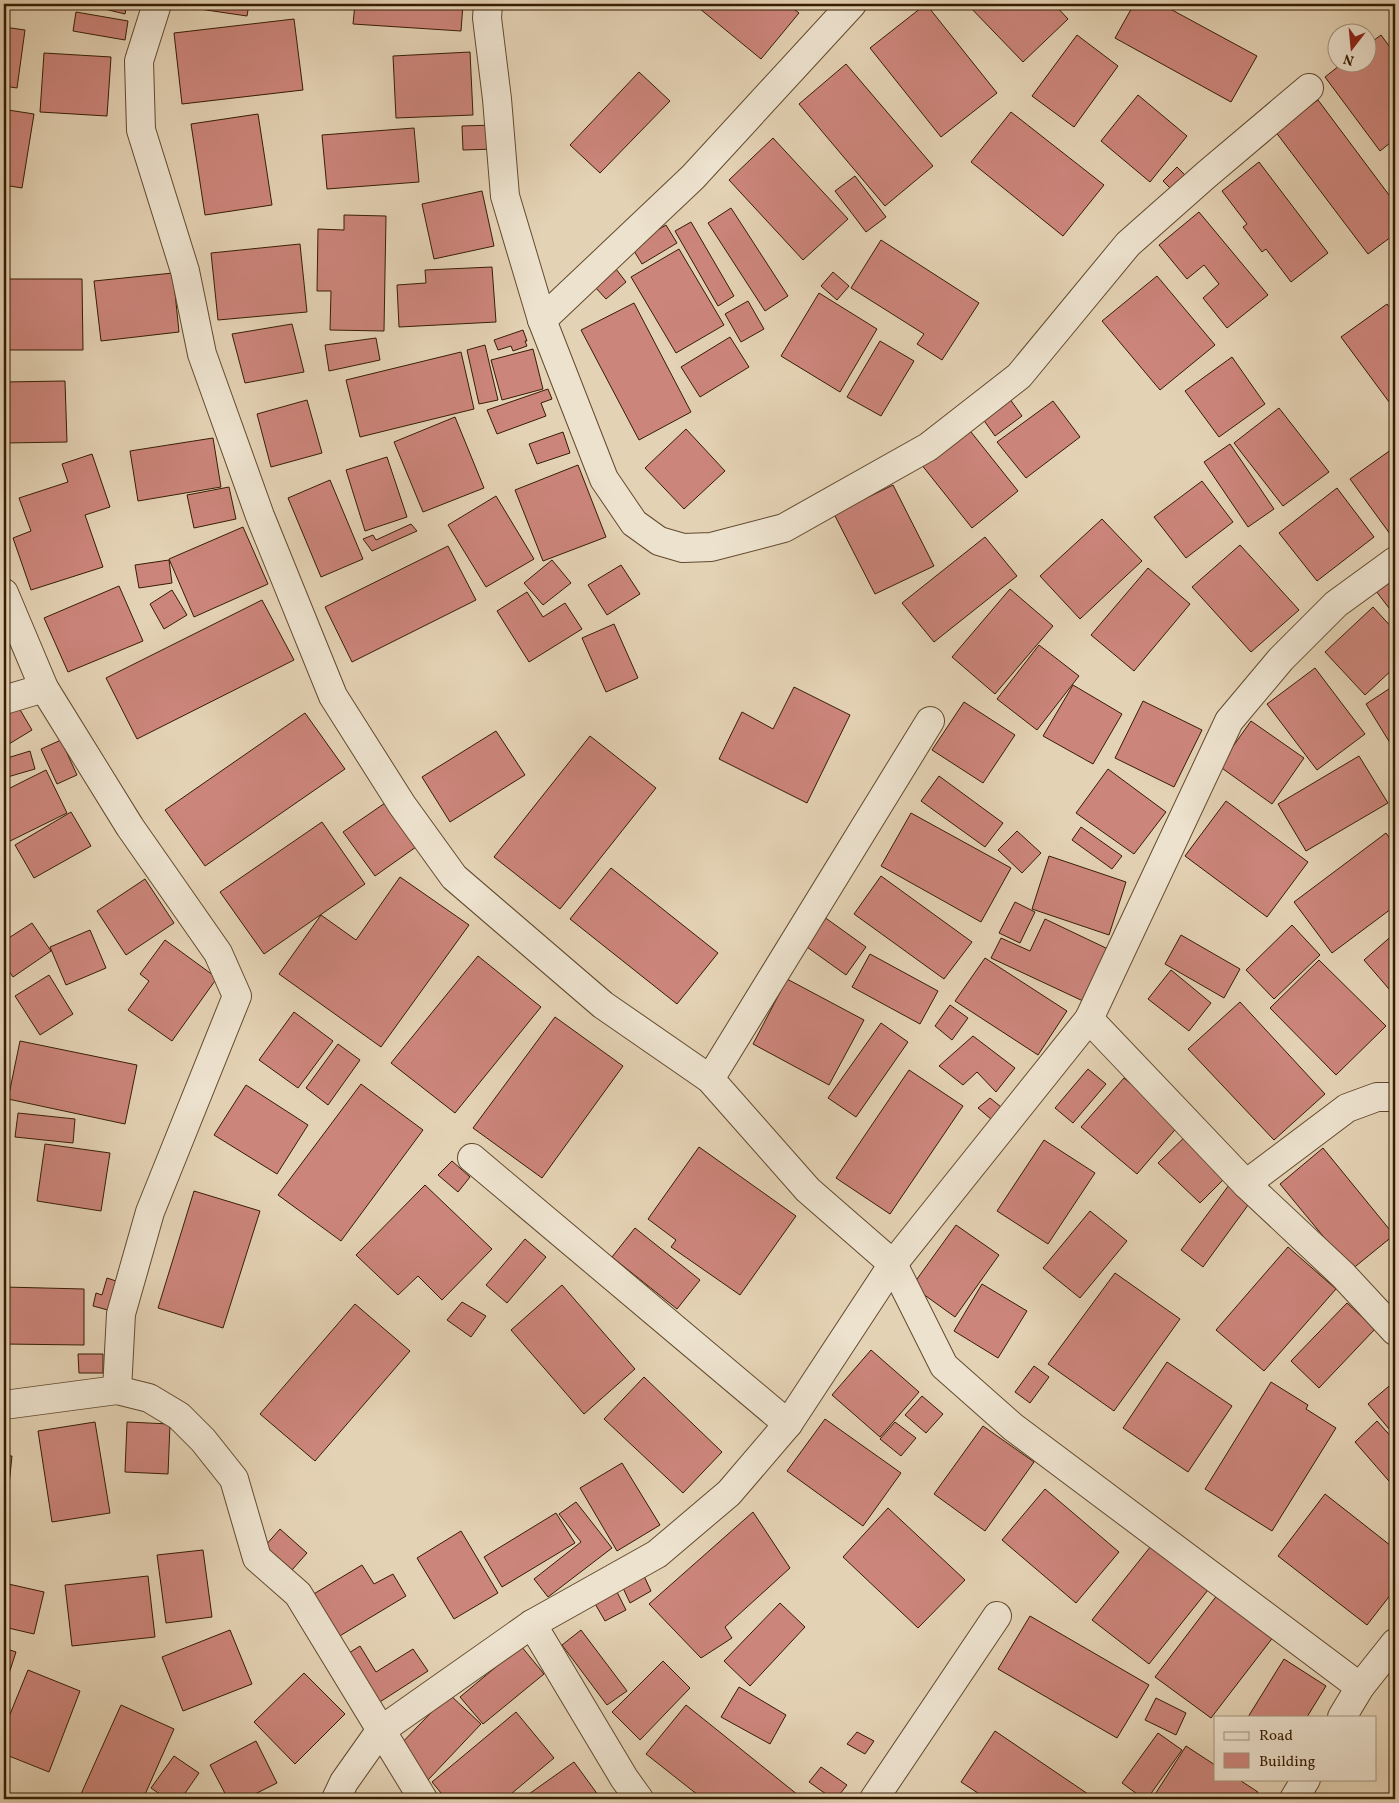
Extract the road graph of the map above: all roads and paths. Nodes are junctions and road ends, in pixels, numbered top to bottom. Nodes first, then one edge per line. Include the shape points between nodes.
1 (157, 4) edge
2 (488, 4) edge
3 (852, 4) edge
4 (1309, 88) dead end
5 (542, 320) junction
6 (1395, 561) edge
7 (4, 593) edge
8 (44, 688) junction
9 (4, 700) edge
10 (930, 721) dead end
11 (1089, 1019) junction
12 (710, 1079) junction
13 (1395, 1097) edge
14 (472, 1158) dead end
15 (1246, 1184) junction
16 (893, 1264) junction
17 (1395, 1331) edge
18 (117, 1390) junction
19 (4, 1405) edge
20 (788, 1424) junction
21 (997, 1616) dead end
22 (532, 1624) junction
23 (1395, 1643) edge
24 (1360, 1687) junction
25 (1343, 1716) edge
26 (380, 1731) junction
27 (1305, 1780) edge
28 (336, 1799) edge
29 (423, 1799) edge
30 (639, 1799) edge
31 (874, 1799) edge
32 (1294, 1799) edge

1 - 12 street via 139,61 141,130 185,271 202,354 260,516 333,696 402,805 454,877 603,1005
2 - 5 street via 505,196
3 - 5 street via 692,177
4 - 5 street via 1128,244 1019,376 928,447 784,528 711,548 683,548 659,540 634,523 604,479
6 - 11 street via 1336,604 1281,659 1229,721
7 - 8 street
8 - 9 street
8 - 18 street via 130,827 218,953 237,996 150,1212 121,1314
10 - 12 street
11 - 15 street
11 - 16 street
12 - 16 street via 808,1190
13 - 15 street via 1377,1097 1347,1108
14 - 20 street
15 - 17 street via 1342,1275
16 - 20 street
16 - 24 street via 944,1366 1013,1427
18 - 19 street
18 - 26 street via 149,1398 179,1416 234,1479 257,1558 298,1594
20 - 22 street via 729,1493 657,1554
21 - 31 street
22 - 26 street
22 - 30 street
23 - 24 street
24 - 25 street
26 - 28 street via 344,1782
26 - 29 street
27 - 32 street

